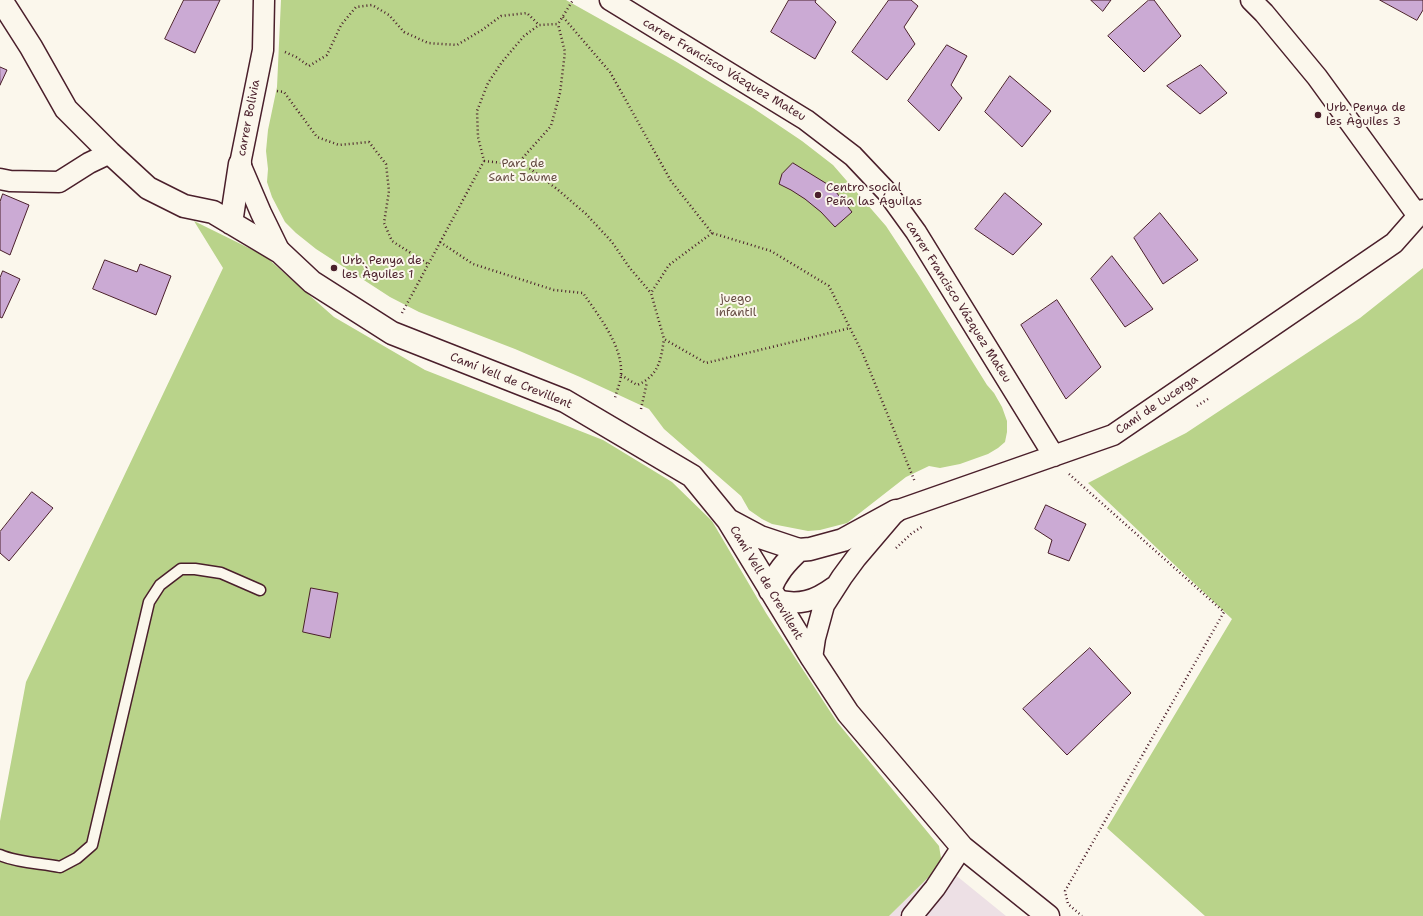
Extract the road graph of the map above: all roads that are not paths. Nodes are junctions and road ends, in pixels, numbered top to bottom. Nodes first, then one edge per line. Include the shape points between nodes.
1 (1, 0) edge
2 (264, 0) edge
3 (610, 0) edge
4 (1251, 0) edge
5 (110, 153) junction
6 (240, 164) junction
7 (0, 179) edge
8 (1420, 213) edge
9 (231, 223) junction
10 (280, 252) junction
11 (1054, 456) junction
12 (896, 511) junction
13 (728, 520) junction
14 (799, 550) junction
15 (836, 586) junction
16 (260, 590) dead end
17 (773, 595) junction
18 (812, 658) junction
19 (962, 848) junction
20 (0, 855) edge
21 (912, 916) edge
22 (1048, 916) edge

1 - 5 street, Camí Vell de Crevillent via 66,109
2 - 6 street, carrer Bolivia via 263,50
3 - 11 street, carrer Francisco Vázquez Mateu via 806,120 853,156 887,192 916,232
4 - 8 street via 1317,77
5 - 7 street via 58,182
5 - 9 street, Camí Vell de Crevillent via 148,188 184,206 213,212
6 - 9 street
6 - 10 street, carrer Bolivia
8 - 11 street, Camí de Lucerga via 1394,243 1113,435
9 - 10 street, Camí Vell de Crevillent
10 - 13 street, Camí Vell de Crevillent via 312,282 392,333 565,401 692,476
11 - 12 street, Camí de Lucerga
12 - 14 street via 843,540
12 - 15 street, Camí de Lucerga
13 - 14 street via 760,537
13 - 17 street, Camí Vell de Crevillent
14 - 17 street via 783,565 774,579
15 - 17 street, Camí de Lucerga via 808,601 788,603
15 - 18 street, Camí de Lucerga via 824,605
16 - 20 lane via 221,573 194,569 181,569 160,584 149,602 92,845 78,858 60,867
17 - 18 street, Camí Vell de Crevillent
18 - 19 street, Camí Vell de Crevillent via 848,712
19 - 21 street
19 - 22 street, Camí Vell de Crevillent

